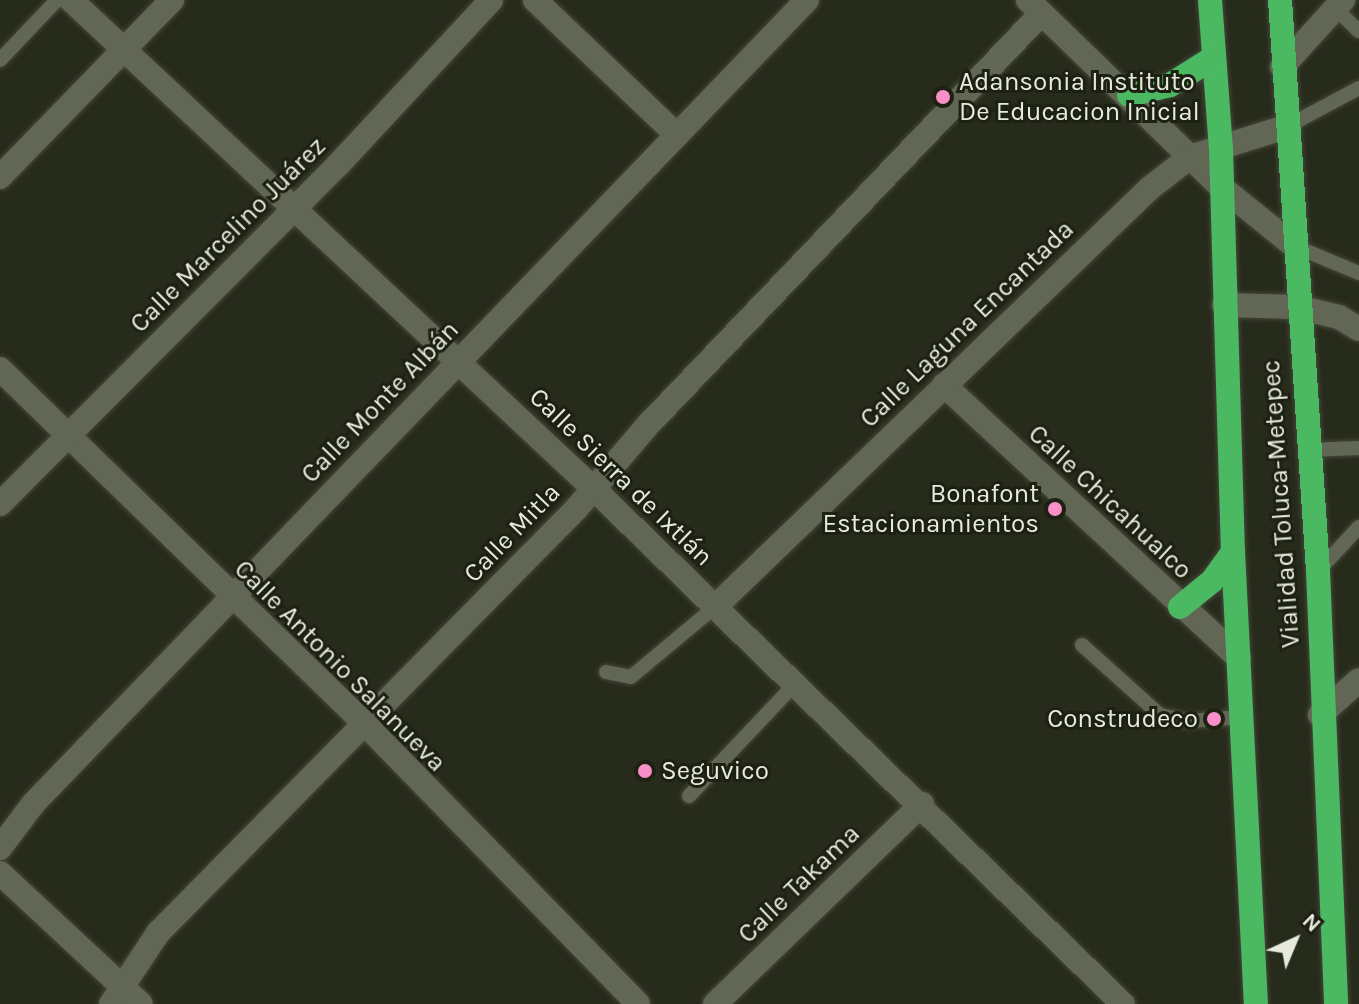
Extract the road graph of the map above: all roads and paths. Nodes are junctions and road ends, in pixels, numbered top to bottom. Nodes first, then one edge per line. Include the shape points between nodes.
1 (57, 0) edge
2 (71, 0) edge
3 (172, 0) edge
4 (491, 0) edge
5 (535, 0) edge
6 (807, 0) edge
7 (1210, 0) edge
8 (1280, 0) edge
9 (1339, 4) edge
10 (1035, 7) edge
11 (1359, 31) edge
12 (125, 49) junction
13 (1213, 58) junction
14 (0, 60) edge
15 (1282, 67) junction
16 (1359, 88) edge
17 (1129, 95) junction
18 (1286, 127) junction
19 (677, 135) junction
20 (1221, 149) junction
21 (1190, 157) junction
22 (0, 177) edge
23 (1220, 186) junction
24 (296, 206) junction
25 (1294, 246) junction
26 (1359, 273) edge
27 (1224, 305) junction
28 (1297, 307) junction
29 (1359, 329) edge
30 (458, 361) junction
31 (0, 369) edge
32 (944, 385) junction
33 (70, 434) junction
34 (1359, 448) edge
35 (1307, 450) junction
36 (594, 489) junction
37 (0, 504) edge
38 (1359, 527) edge
39 (1233, 552) junction
40 (1318, 571) junction
41 (232, 597) junction
42 (716, 606) junction
43 (1180, 607) junction
44 (1082, 645) dead end
45 (1239, 658) junction
46 (606, 672) dead end
47 (1359, 680) edge
48 (795, 684) junction
49 (1320, 715) junction
50 (1242, 717) junction
51 (364, 723) junction
52 (689, 796) dead end
53 (922, 804) junction
54 (0, 848) edge
55 (0, 873) edge
56 (116, 995) edge
57 (141, 1004) edge
58 (638, 1004) edge
59 (715, 1004) edge
60 (1123, 1004) edge
61 (1256, 1004) edge
62 (1336, 1004) edge

1 - 14 lane
2 - 12 street, Calle Sierra de Ixtlán
3 - 12 street
4 - 24 street, Calle Marcelino Juárez
5 - 19 street
6 - 19 street, Calle Monte Albán
7 - 13 highway, Vialidad Toluca-Metepec
8 - 15 highway, Vialidad Toluca-Metepec
9 - 11 lane
9 - 15 street
10 - 17 street
10 - 36 street, Calle Mitla
12 - 22 street
12 - 24 street, Calle Sierra de Ixtlán
13 - 17 highway via 1170,85
13 - 20 highway, Vialidad Toluca-Metepec
15 - 18 highway, Vialidad Toluca-Metepec
16 - 18 lane
17 - 21 street
18 - 20 street, Calle Laguna Encantada
18 - 25 highway, Vialidad Toluca-Metepec
19 - 30 street, Calle Monte Albán
20 - 21 street, Calle Laguna Encantada
20 - 23 highway, Vialidad Toluca-Metepec
21 - 23 street
21 - 32 street, Calle Laguna Encantada via 1150,188
23 - 25 street
23 - 27 highway, Vialidad Toluca-Metepec
24 - 30 street, Calle Sierra de Ixtlán
24 - 33 street, Calle Marcelino Juárez
25 - 26 lane
25 - 28 highway, Vialidad Toluca-Metepec
27 - 28 street
27 - 39 highway, Vialidad Toluca-Metepec
28 - 29 street via 1339,317
28 - 35 highway, Vialidad Toluca-Metepec
30 - 36 street, Calle Sierra de Ixtlán
30 - 41 street, Calle Monte Albán
31 - 33 street, Calle Antonio Salanueva
32 - 42 street, Calle Laguna Encantada
32 - 43 street, Calle Chicahualco
33 - 37 street, Calle Marcelino Juárez
33 - 41 street, Calle Antonio Salanueva
34 - 35 lane
35 - 40 highway, Vialidad Toluca-Metepec
36 - 42 street, Calle Sierra de Ixtlán
36 - 51 street, Calle Mitla
38 - 40 lane
39 - 43 highway via 1212,581
39 - 45 highway, Vialidad Toluca-Metepec
40 - 49 highway, Vialidad Toluca-Metepec
41 - 51 street, Calle Antonio Salanueva
41 - 54 street, Calle Monte Albán via 33,804
42 - 46 lane via 631,677 624,680
42 - 48 street, Calle Sierra de Ixtlán
43 - 45 street, Calle Chicahualco
44 - 50 lane via 1160,715 1189,721
45 - 50 highway, Vialidad Toluca-Metepec
47 - 49 street
48 - 52 lane
48 - 53 street, Calle Sierra de Ixtlán
49 - 62 highway, Vialidad Toluca-Metepec
50 - 61 highway, Vialidad Toluca-Metepec
51 - 56 street, Calle Mitla via 158,933
51 - 58 street, Calle Antonio Salanueva
53 - 59 street, Calle Takama
53 - 60 street, Calle Sierra de Ixtlán
55 - 56 street
56 - 57 street

